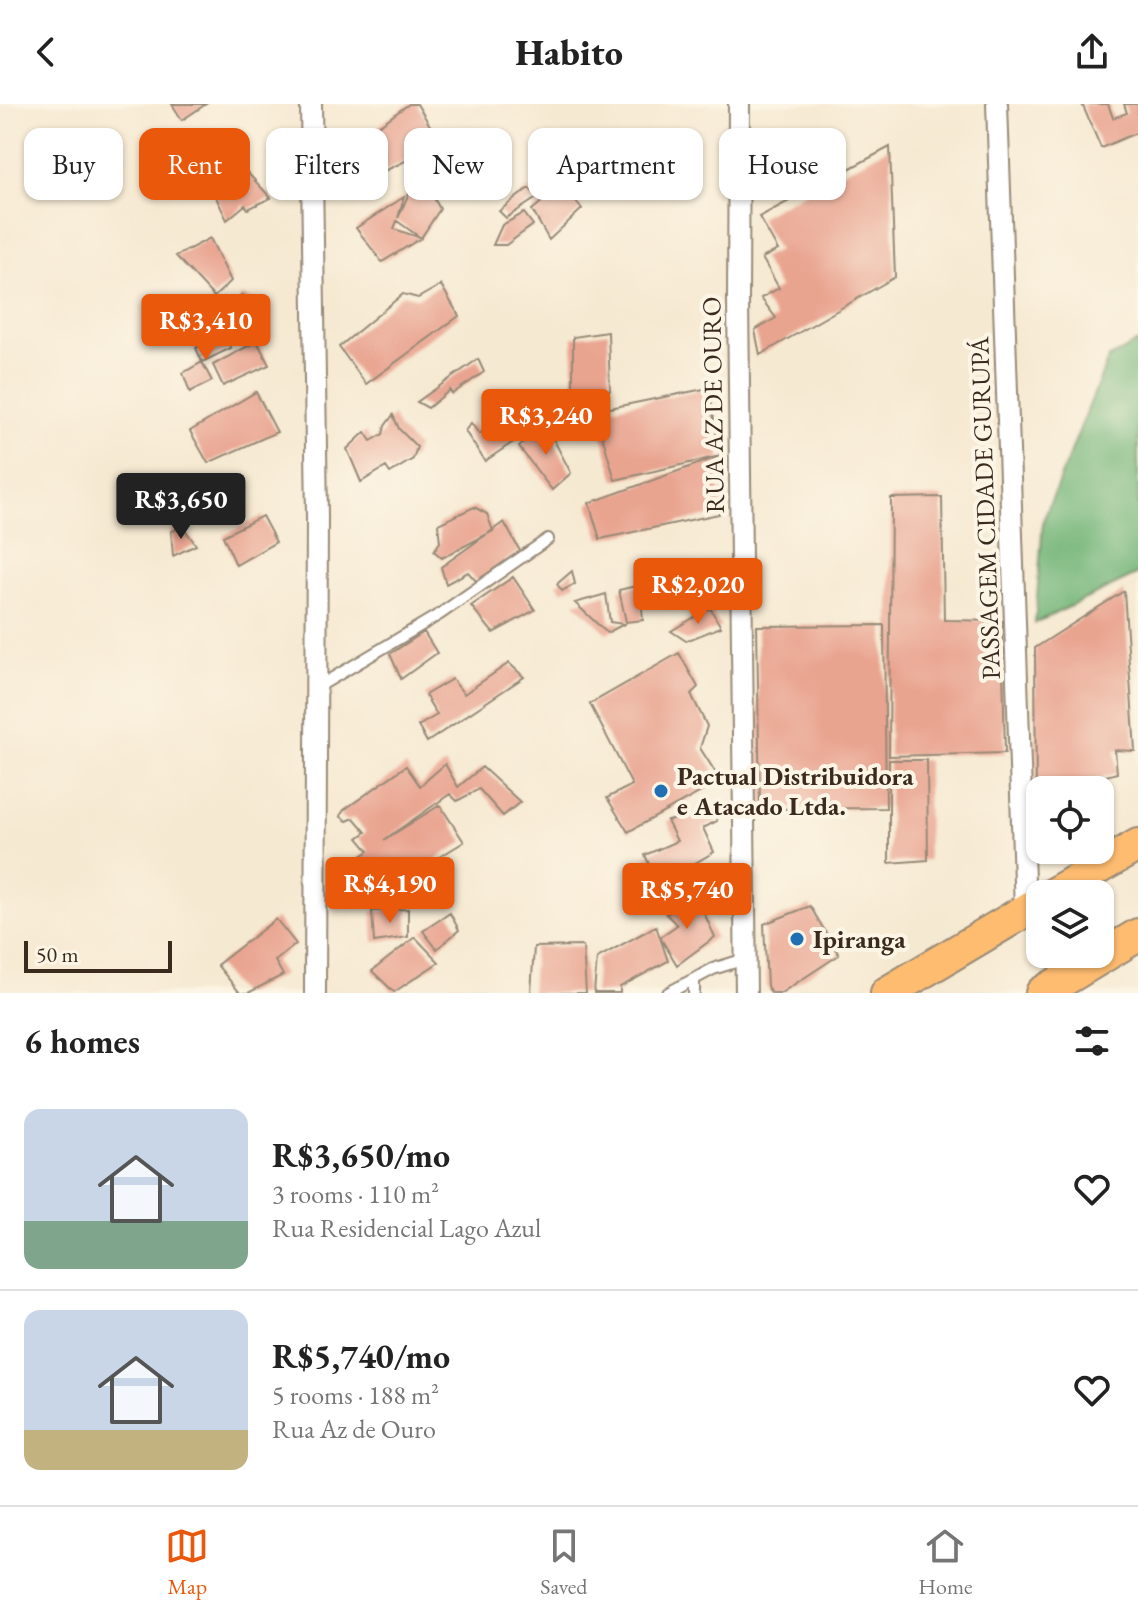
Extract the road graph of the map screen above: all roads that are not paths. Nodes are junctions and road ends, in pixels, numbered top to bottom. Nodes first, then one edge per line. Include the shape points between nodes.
1 (311, 104) edge
2 (739, 104) edge
3 (997, 104) edge
4 (548, 539) dead end
5 (316, 688) junction
6 (1138, 845) edge
7 (1032, 880) edge
8 (1077, 880) edge
9 (1026, 910) edge
10 (1138, 935) edge
11 (745, 959) junction
12 (694, 979) junction
13 (315, 993) edge
14 (668, 993) edge
15 (694, 993) edge
16 (746, 993) edge
17 (887, 993) edge
18 (1042, 993) edge

1 - 5 street
2 - 11 street, RUA AZ DE OURO
3 - 7 street, PASSAGEM CIDADE GURUPÁ
4 - 5 lane via 440,614
5 - 13 street
6 - 8 highway
9 - 17 highway
10 - 18 highway
11 - 12 lane
11 - 16 street, RUA AZ DE OURO
12 - 14 lane
12 - 15 lane

